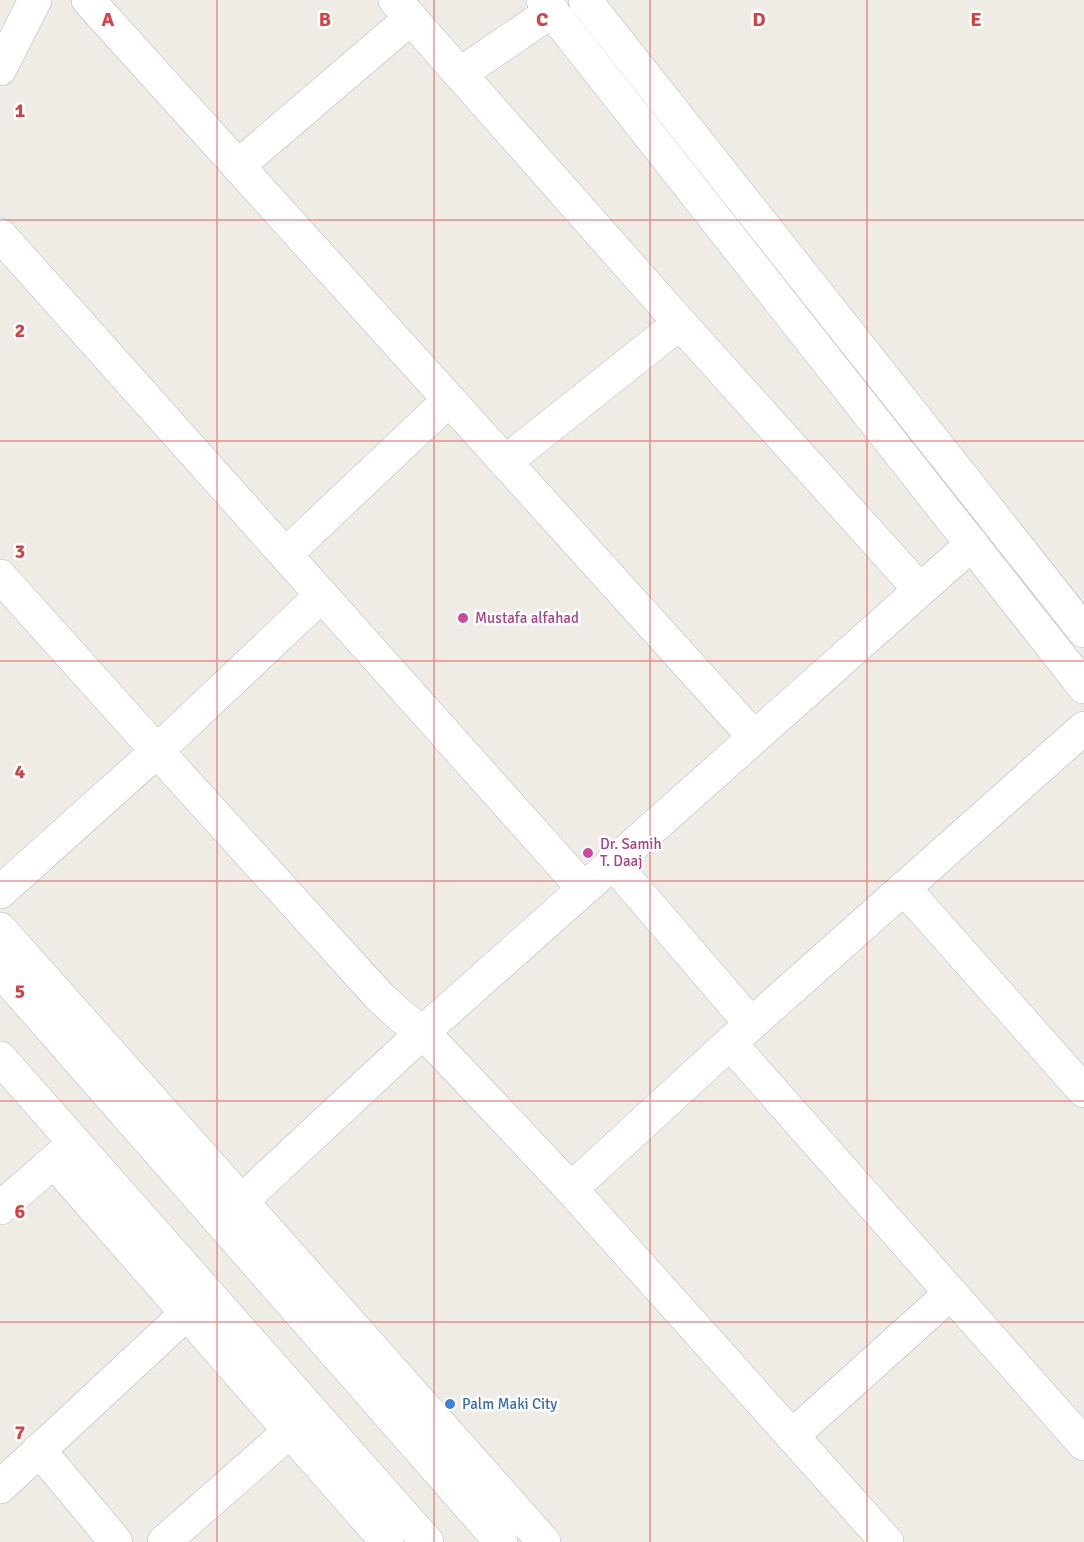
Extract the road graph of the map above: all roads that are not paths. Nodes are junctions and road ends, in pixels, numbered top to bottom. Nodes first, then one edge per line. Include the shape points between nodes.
1 (35, 0) edge
2 (87, 0) edge
3 (585, 0) edge
4 (548, 5) edge
5 (403, 9) edge
6 (0, 69) edge
7 (460, 74) junction
8 (237, 166) junction
9 (0, 235) edge
10 (680, 323) junction
11 (449, 400) junction
12 (505, 462) junction
13 (972, 544) junction
14 (286, 554) junction
15 (0, 576) edge
16 (920, 590) junction
17 (322, 595) junction
18 (1084, 631) edge
19 (1084, 687) edge
20 (1084, 728) edge
21 (754, 737) junction
22 (157, 751) junction
23 (612, 862) junction
24 (584, 888) junction
25 (904, 888) junction
26 (0, 892) edge
27 (0, 929) edge
28 (0, 970) edge
29 (423, 1032) junction
30 (740, 1033) junction
31 (0, 1058) edge
32 (1084, 1091) edge
33 (64, 1152) junction
34 (571, 1189) junction
35 (0, 1208) edge
36 (231, 1211) junction
37 (951, 1293) junction
38 (187, 1313) junction
39 (290, 1431) junction
40 (792, 1436) junction
41 (1084, 1444) edge
42 (39, 1450) junction
43 (0, 1487) edge
44 (116, 1542) edge
45 (164, 1542) edge
46 (387, 1542) edge
47 (427, 1542) edge
48 (501, 1542) edge
49 (544, 1542) edge
50 (887, 1542) edge

1 - 6 street
2 - 8 street
3 - 18 street
4 - 7 street
4 - 13 street
5 - 7 street
5 - 8 street
7 - 10 street
8 - 11 street
9 - 14 street
10 - 12 street
10 - 16 street
11 - 12 street
11 - 14 street
12 - 21 street
13 - 16 street
13 - 19 street
14 - 17 street
15 - 22 street
16 - 21 street
17 - 22 street
17 - 24 street
20 - 25 street
21 - 23 street
22 - 26 street
22 - 29 street via 380,997
23 - 24 street
23 - 30 street
24 - 29 street
25 - 30 street
25 - 32 street
27 - 36 street
28 - 36 street
29 - 34 street
29 - 36 street
30 - 34 street
30 - 37 street
31 - 33 street
33 - 35 street
33 - 38 street
33 - 47 street
34 - 40 street
36 - 48 street
36 - 49 street
37 - 40 street
37 - 41 street
38 - 39 street
38 - 42 street
39 - 45 street
39 - 46 street
40 - 50 street
42 - 43 street
42 - 44 street

